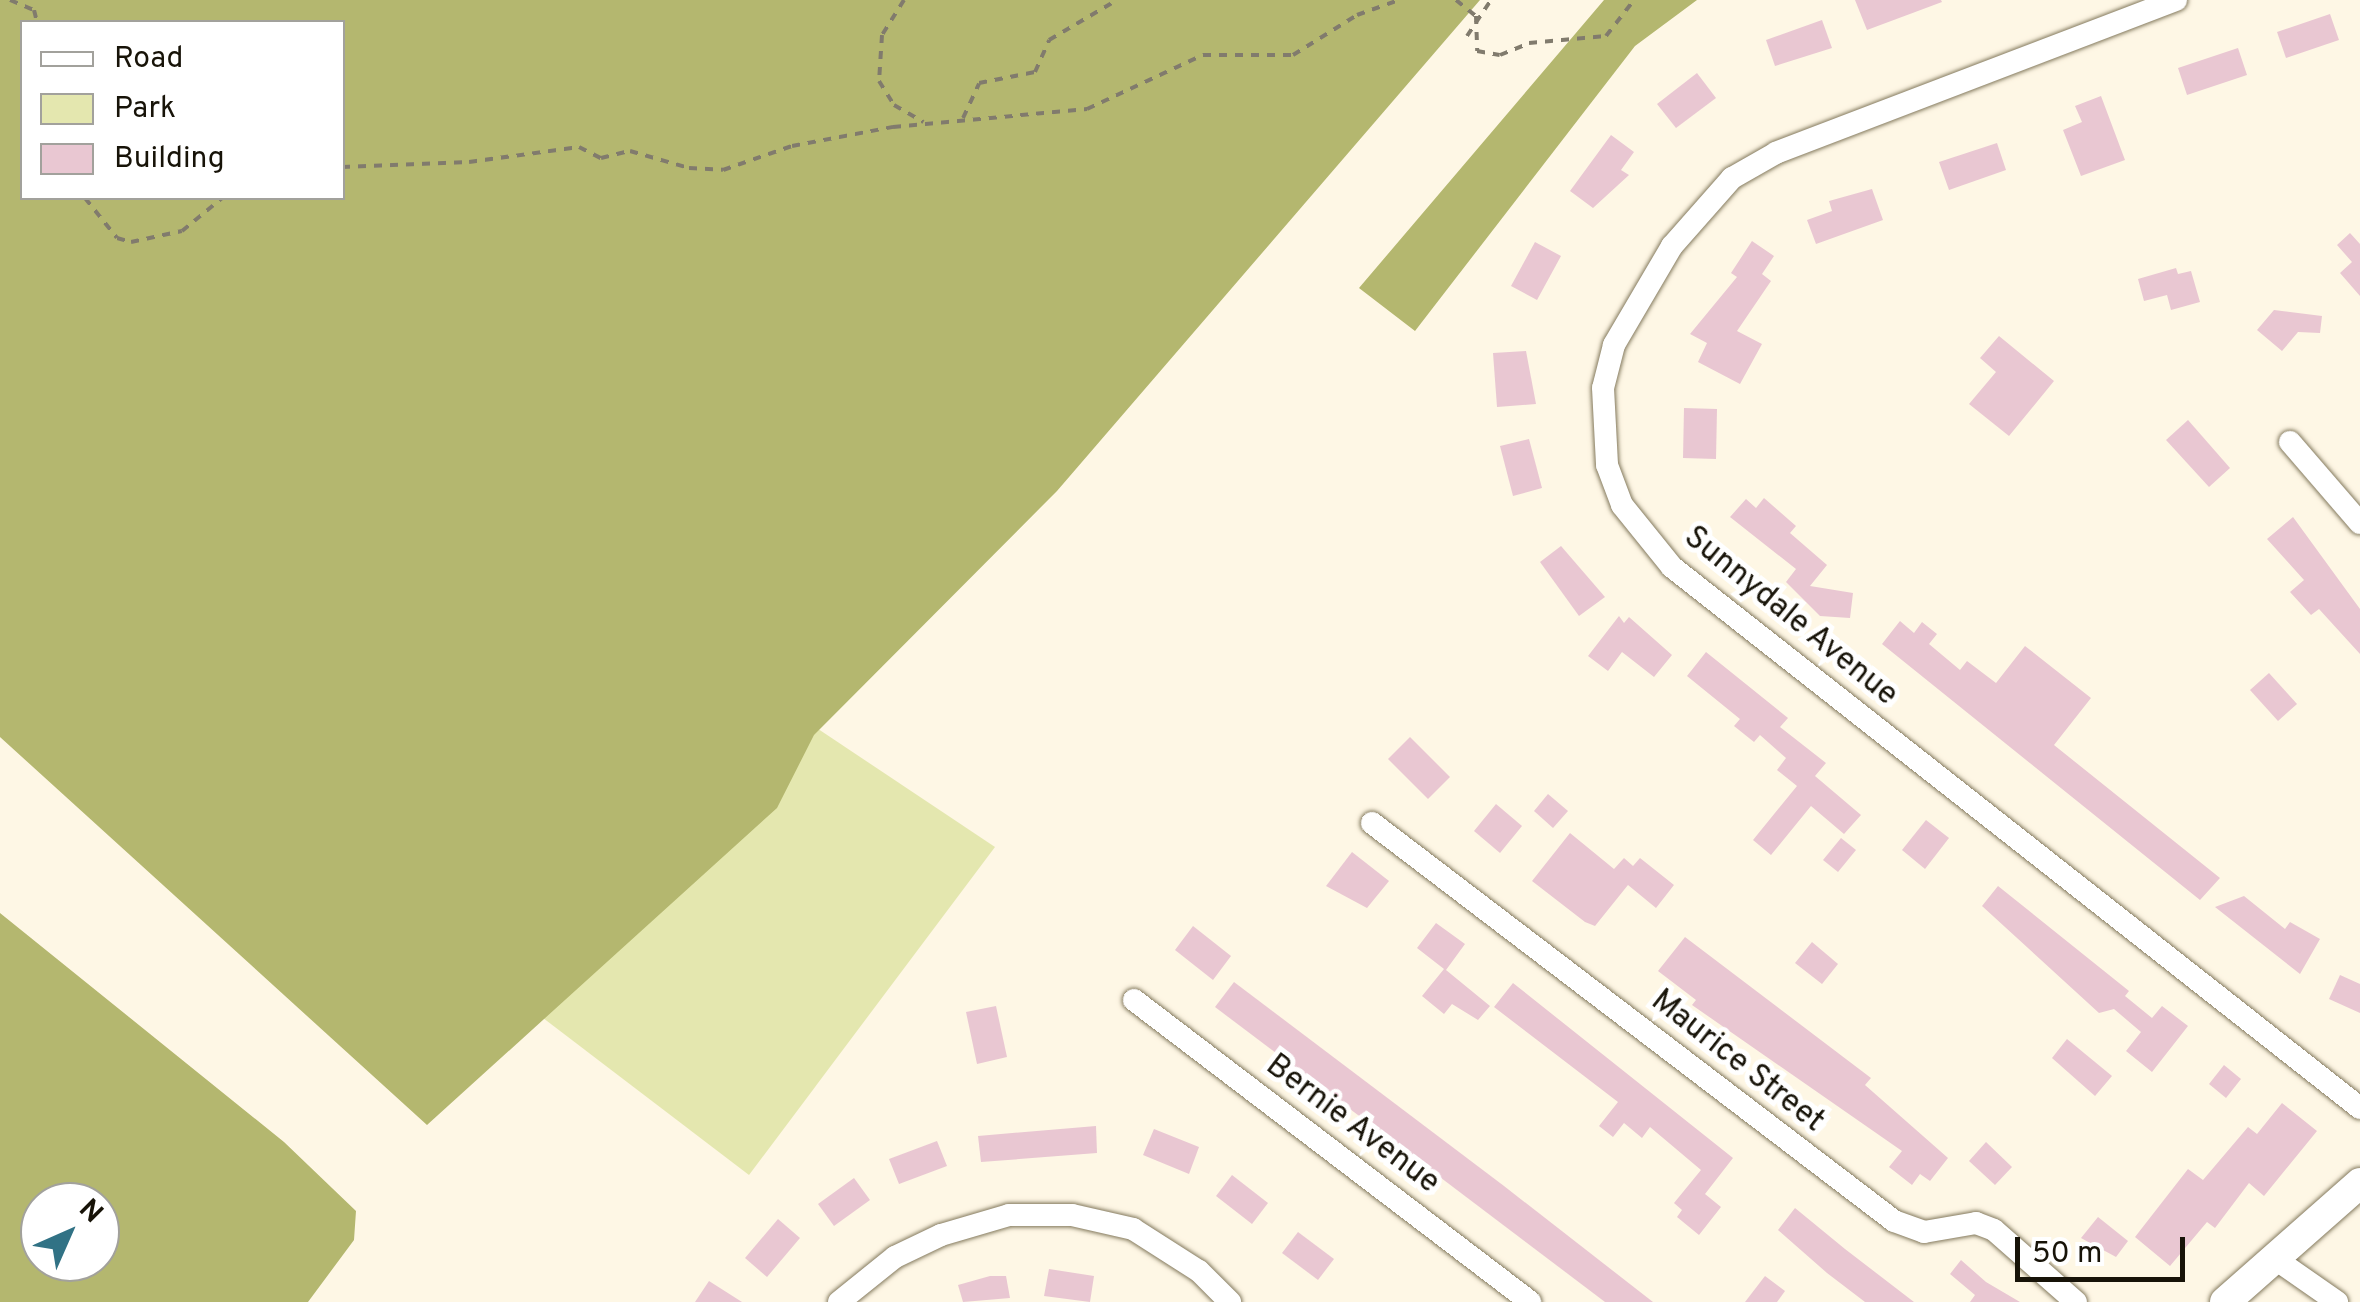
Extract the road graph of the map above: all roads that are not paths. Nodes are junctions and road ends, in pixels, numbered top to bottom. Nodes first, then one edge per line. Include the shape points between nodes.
1 (2176, 0) edge
2 (2290, 442) dead end
3 (2360, 523) edge
4 (1372, 823) dead end
5 (1134, 1000) dead end
6 (2360, 1108) edge
7 (2360, 1182) edge
8 (2274, 1258) junction
9 (839, 1302) edge
10 (1230, 1302) edge
11 (1530, 1302) edge
12 (2076, 1302) edge
13 (2225, 1302) edge
14 (2337, 1302) edge

1 - 6 street, Sunnydale Avenue via 1776,153 1732,178 1672,246 1614,345 1603,388 1607,465 1622,505 1672,566
2 - 3 street
4 - 12 street, Maurice Street via 1894,1221 1924,1232 1976,1223 1994,1230
5 - 11 street, Bernie Avenue
7 - 8 main road
8 - 13 main road
8 - 14 street
9 - 10 street via 895,1257 1010,1215 1072,1215 1132,1229 1199,1271

